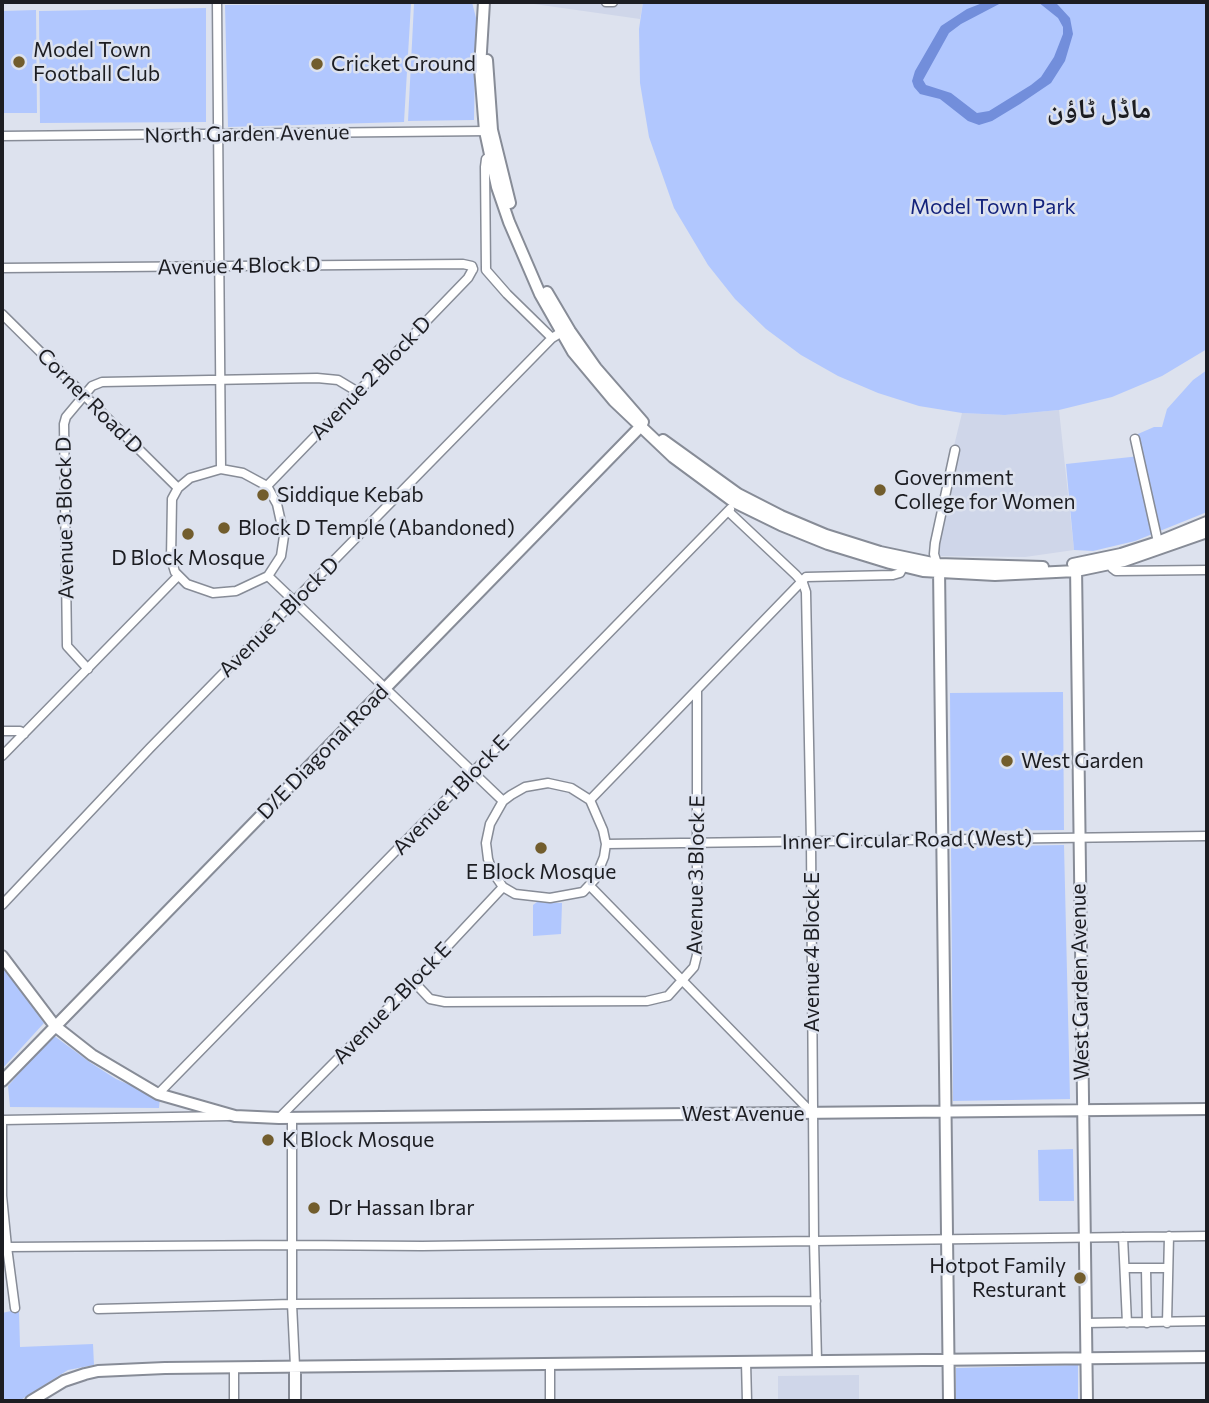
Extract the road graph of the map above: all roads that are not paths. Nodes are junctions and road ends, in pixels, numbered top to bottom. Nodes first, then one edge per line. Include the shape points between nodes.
1 (217, 2) edge
2 (484, 2) edge
3 (491, 2) edge
4 (606, 2) edge
5 (613, 2) edge
6 (489, 131) junction
7 (219, 134) junction
8 (2, 136) edge
9 (490, 156) junction
10 (219, 267) junction
11 (485, 267) junction
12 (2, 268) edge
13 (473, 269) junction
14 (2, 314) edge
15 (560, 333) junction
16 (220, 379) junction
17 (358, 392) junction
18 (84, 396) junction
19 (642, 425) junction
20 (1135, 439) dead end
21 (955, 450) dead end
22 (221, 469) junction
23 (267, 485) junction
24 (178, 488) junction
25 (733, 502) junction
26 (1207, 522) edge
27 (1207, 532) edge
28 (1158, 542) junction
29 (1112, 564) junction
30 (903, 567) junction
31 (1076, 567) junction
32 (939, 568) junction
33 (1207, 570) edge
34 (268, 576) junction
35 (177, 577) junction
36 (802, 581) junction
37 (295, 602) junction
38 (88, 669) junction
39 (386, 687) junction
40 (697, 690) junction
41 (2, 731) edge
42 (24, 734) junction
43 (2, 756) edge
44 (474, 772) junction
45 (590, 800) junction
46 (503, 801) junction
47 (1207, 836) edge
48 (1079, 838) junction
49 (942, 839) junction
50 (698, 842) junction
51 (811, 842) junction
52 (606, 844) junction
53 (503, 887) junction
54 (590, 887) junction
55 (2, 905) edge
56 (2, 956) edge
57 (682, 980) junction
58 (414, 982) junction
59 (55, 1027) junction
60 (2, 1081) edge
61 (158, 1094) junction
62 (1207, 1109) edge
63 (945, 1111) junction
64 (1081, 1111) junction
65 (813, 1114) junction
66 (235, 1116) junction
67 (279, 1118) junction
68 (292, 1118) junction
69 (2, 1120) edge
70 (2, 1196) edge
71 (1169, 1236) junction
72 (1207, 1236) edge
73 (1123, 1237) junction
74 (1083, 1238) junction
75 (947, 1239) junction
76 (814, 1240) junction
77 (292, 1245) junction
78 (7, 1247) junction
79 (1125, 1268) junction
80 (1168, 1268) junction
81 (1146, 1269) junction
82 (7, 1277) edge
83 (816, 1301) junction
84 (292, 1304) junction
85 (15, 1308) dead end
86 (98, 1309) dead end
87 (1207, 1321) edge
88 (1085, 1323) junction
89 (1127, 1323) junction
90 (1147, 1323) junction
91 (1167, 1323) junction
92 (1207, 1357) edge
93 (1087, 1358) junction
94 (948, 1360) junction
95 (817, 1361) junction
96 (747, 1362) junction
97 (550, 1364) junction
98 (295, 1366) junction
99 (234, 1367) junction
100 (31, 1401) edge
101 (234, 1401) edge
102 (295, 1401) edge
103 (550, 1401) edge
104 (747, 1401) edge
105 (948, 1401) edge
106 (1087, 1401) edge

1 - 7 street
2 - 6 street via 480,68
3 - 6 street
4 - 5 street
6 - 7 street, North Garden Avenue
6 - 9 street
6 - 15 street via 515,220
7 - 8 street, North Garden Avenue
7 - 10 street
9 - 11 street via 485,167
9 - 15 street via 509,222
10 - 12 street, Avenue 4 Block D
10 - 13 street, Avenue 4 Block D via 463,264
10 - 16 street
11 - 13 street, Avenue 4 Block D
11 - 15 street via 492,278
13 - 17 street, Avenue 2 Block D
14 - 18 street, Corner Road D
15 - 19 street via 596,368
15 - 37 street, Avenue 1 Block D
16 - 17 street, Avenue 3 Block D via 328,379
16 - 18 street, Avenue 3 Block D via 102,382
16 - 22 street
17 - 23 street, Avenue 2 Block D
18 - 24 street, Corner Road D
18 - 38 street, Avenue 3 Block D via 64,424 67,646
19 - 25 street
19 - 39 street, D/E Diagonal Road
20 - 28 street
21 - 32 street via 935,542
22 - 23 street
22 - 24 street via 190,478
23 - 34 street via 277,504 284,537 281,556
24 - 35 street via 172,499 171,559
25 - 30 street via 807,536
25 - 32 street
25 - 36 street
25 - 44 street, Avenue 1 Block E
26 - 28 street
27 - 29 street
28 - 31 street
29 - 31 street
29 - 33 street via 1116,571
30 - 32 street
30 - 36 street via 893,575 810,575
31 - 32 street via 995,575
31 - 48 street, West Garden Avenue
32 - 49 street
34 - 35 street via 236,591 213,593
34 - 37 street
35 - 38 street
36 - 40 street
36 - 51 street, Avenue 4 Block E via 806,592
37 - 39 street
37 - 55 street, Avenue 1 Block D
38 - 42 street
39 - 44 street
39 - 59 street, D/E Diagonal Road
40 - 45 street
40 - 50 street, Avenue 3 Block E
41 - 42 street
42 - 43 street
44 - 46 street
44 - 61 street, Avenue 1 Block E
45 - 46 street via 571,788 548,783 525,787
45 - 52 street
46 - 53 street via 486,842 492,871
47 - 48 street, Inner Circular Road (West)
48 - 49 street, Inner Circular Road (West)
48 - 64 street, West Garden Avenue
49 - 51 street, Inner Circular Road (West)
49 - 63 street
50 - 51 street, Inner Circular Road (West)
50 - 52 street, Inner Circular Road (West)
50 - 57 street, Avenue 3 Block E via 696,962
51 - 65 street, Avenue 4 Block E
52 - 54 street via 600,871
53 - 54 street via 515,894 550,898
53 - 58 street, Avenue 2 Block E
54 - 57 street
56 - 59 street, West Avenue
57 - 58 street, Avenue 3 Block E via 668,996 647,1001 445,1002 430,999
57 - 65 street
58 - 67 street, Avenue 2 Block E
59 - 60 street, D/E Diagonal Road
59 - 61 street, West Avenue
61 - 66 street, West Avenue
62 - 64 street, West Avenue
63 - 64 street, West Avenue
63 - 65 street, West Avenue
63 - 75 street
64 - 74 street, West Garden Avenue
65 - 68 street, West Avenue
65 - 76 street, Avenue 4 Block E
66 - 67 street, West Avenue
66 - 69 street
67 - 68 street, West Avenue
68 - 77 street
69 - 70 street
70 - 78 street
71 - 72 street
71 - 73 street
71 - 80 street
73 - 74 street
73 - 79 street
74 - 75 street
74 - 88 street, West Garden Avenue
75 - 76 street
75 - 94 street
76 - 77 street
76 - 83 street, Avenue 4 Block E
77 - 78 street
77 - 84 street
78 - 82 street
79 - 81 street
79 - 89 street
80 - 81 street
80 - 91 street
81 - 90 street
82 - 85 street
83 - 84 street
83 - 95 street, Avenue 4 Block E
84 - 86 street
84 - 98 street
87 - 91 street
88 - 89 street
88 - 93 street, West Garden Avenue
89 - 90 street
90 - 91 street
92 - 93 street
93 - 94 street
93 - 106 street, West Garden Avenue
94 - 95 street
94 - 105 street
95 - 96 street
96 - 97 street
96 - 104 street
97 - 98 street
97 - 103 street
98 - 99 street
98 - 102 street
99 - 100 street via 98,1371 64,1381
99 - 101 street

